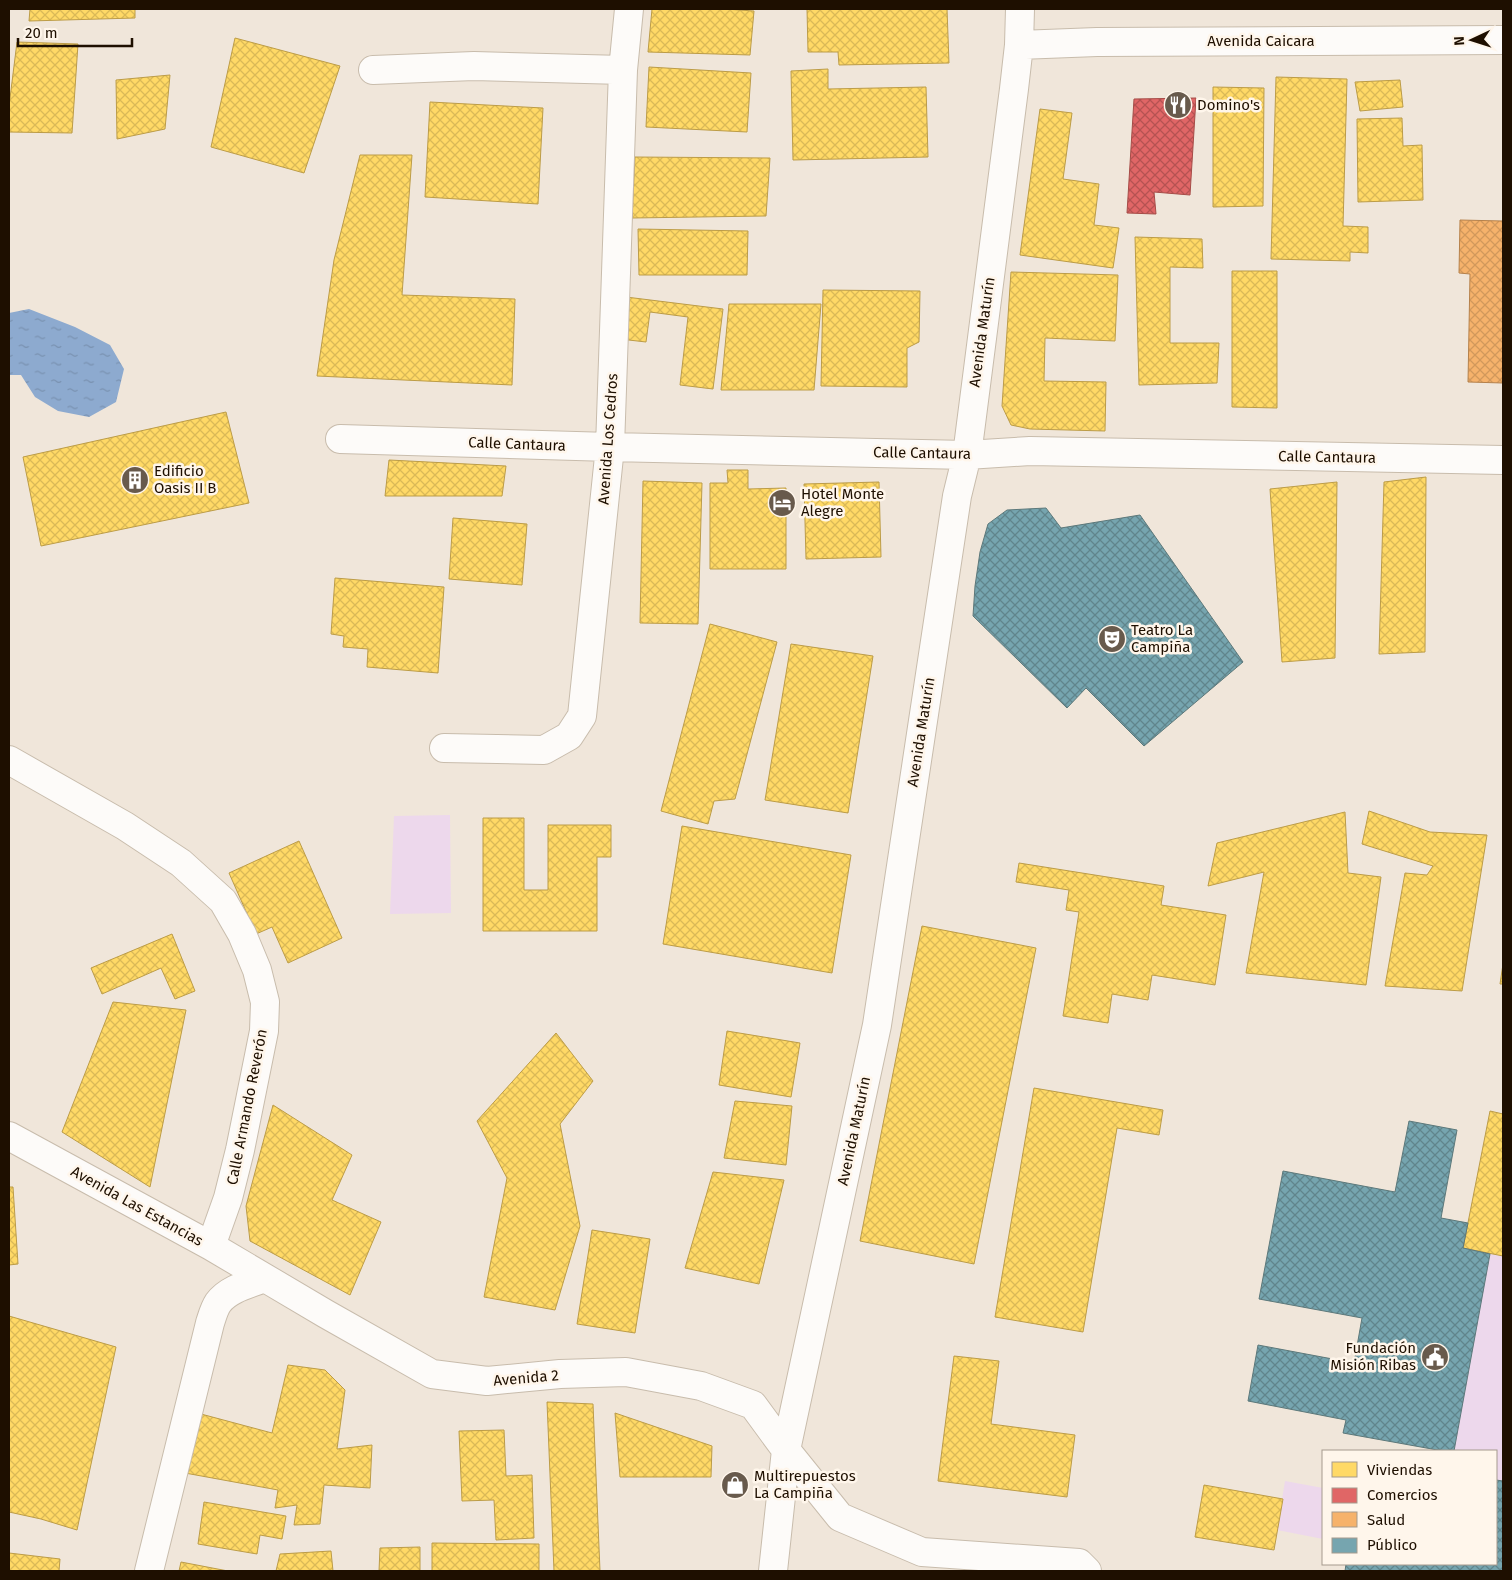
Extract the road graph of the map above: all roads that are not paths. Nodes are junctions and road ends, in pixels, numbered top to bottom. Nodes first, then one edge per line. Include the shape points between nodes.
1 (629, 9) edge
2 (1020, 9) edge
3 (1503, 40) edge
4 (1019, 45) junction
5 (373, 70) dead end
6 (623, 70) junction
7 (340, 438) dead end
8 (610, 447) junction
9 (967, 455) junction
10 (1503, 460) edge
11 (444, 748) dead end
12 (9, 760) edge
13 (9, 1136) edge
14 (211, 1246) junction
15 (264, 1278) junction
16 (786, 1450) junction
17 (149, 1571) edge
18 (773, 1571) edge
19 (1087, 1571) edge

1 - 6 street, Avenida Los Cedros
2 - 4 street, Avenida Maturín
3 - 4 street, Avenida Caicara
4 - 9 street, Avenida Maturín
5 - 6 street via 474,66
6 - 8 street, Avenida Los Cedros
7 - 8 street, Calle Cantaura
8 - 9 street, Calle Cantaura
8 - 11 street, Avenida Los Cedros via 582,716 569,736 544,750
9 - 10 street, Calle Cantaura via 1030,451
9 - 16 street, Avenida Maturín via 957,496 877,1024
12 - 14 street, Calle Armando Reverón via 125,826 180,863 223,901 257,970 265,1002 264,1031 240,1150
13 - 14 street, Avenida Las Estancias
14 - 15 street, Avenida Las Estancias
15 - 16 street, Avenida 2 via 432,1374 487,1381 626,1372 701,1386 753,1405
15 - 17 street via 225,1295 217,1304
16 - 18 street, Avenida Maturín
16 - 19 street, Avenida 2 via 840,1517 922,1552 1079,1563

